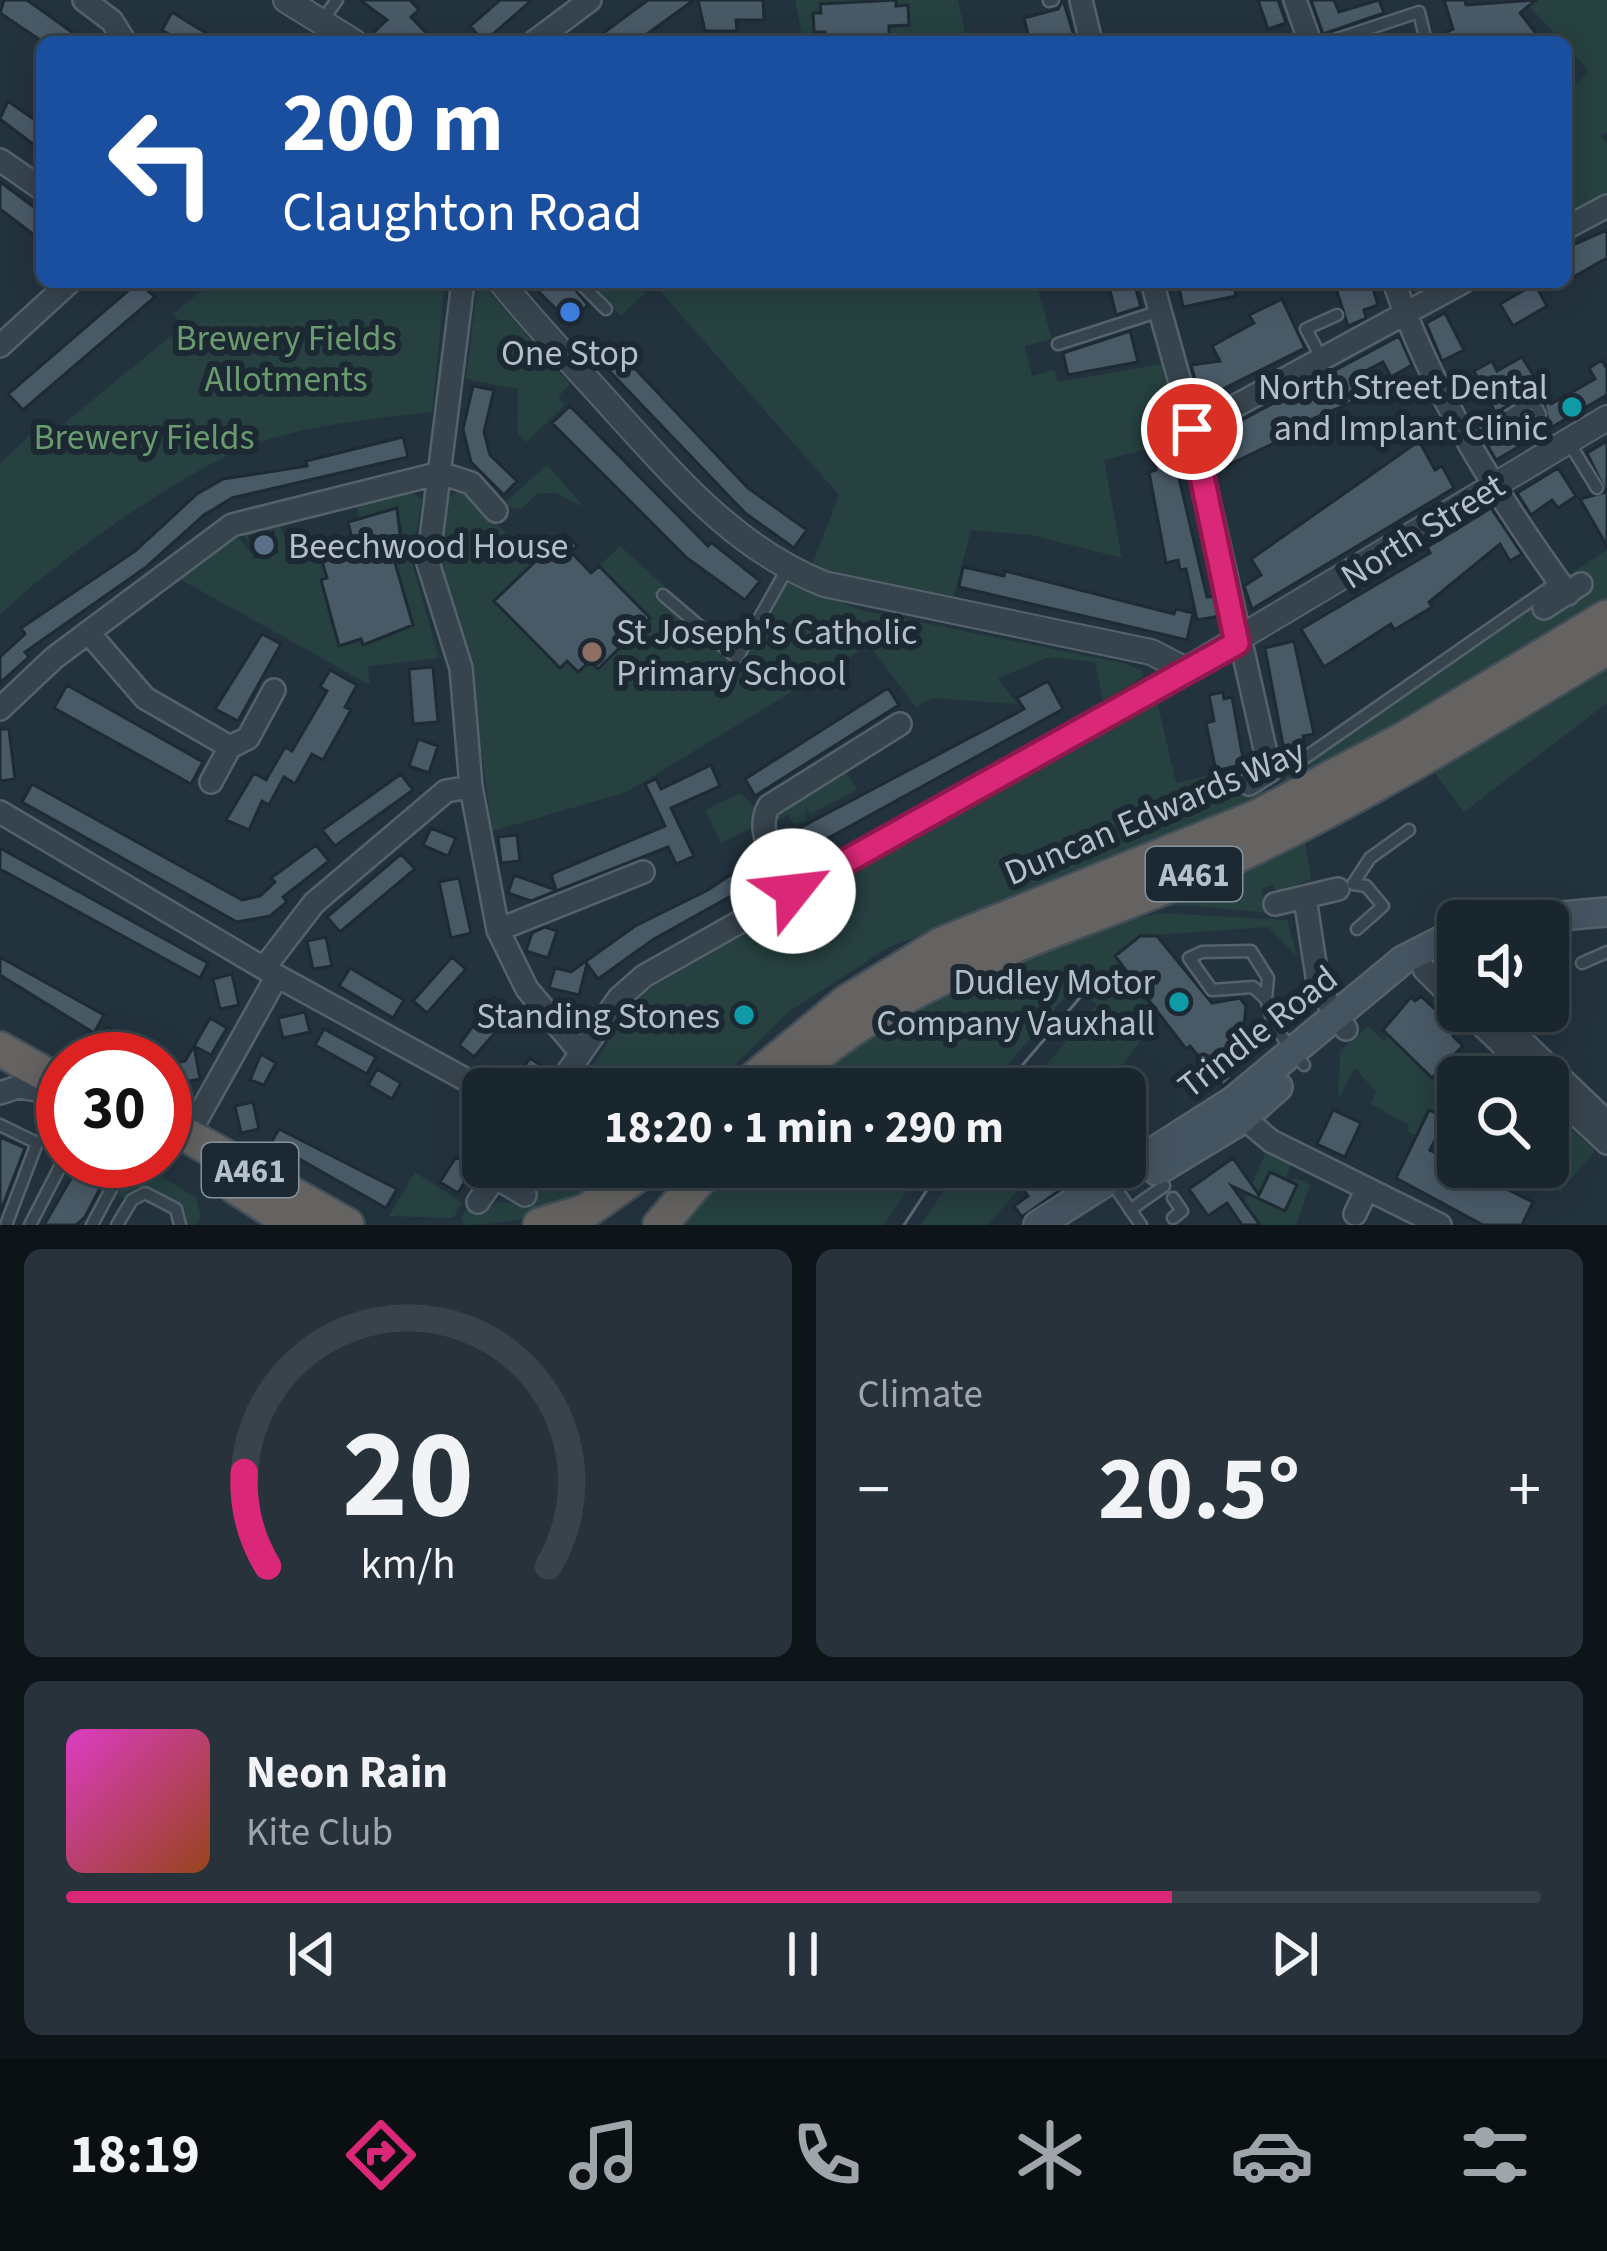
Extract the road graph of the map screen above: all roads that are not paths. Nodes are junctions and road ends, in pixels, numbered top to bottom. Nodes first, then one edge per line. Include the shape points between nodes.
1 (84, 0) edge
2 (286, 0) edge
3 (337, 0) edge
4 (590, 0) edge
5 (1081, 0) edge
6 (1295, 0) edge
7 (318, 12) edge
8 (1424, 32) dead end
9 (121, 36) edge
10 (347, 36) edge
11 (541, 36) edge
12 (1090, 36) edge
13 (1308, 36) edge
14 (1346, 36) edge
15 (0, 160) edge
16 (36, 185) edge
17 (1607, 206) edge
18 (1572, 225) edge
19 (62, 288) edge
20 (463, 288) edge
21 (506, 288) edge
22 (585, 288) edge
23 (1154, 288) edge
24 (1396, 288) edge
25 (1452, 288) edge
26 (606, 309) dead end
27 (1160, 311) junction
28 (1405, 313) junction
29 (1336, 315) dead end
30 (4, 333) edge
31 (1058, 344) dead end
32 (1321, 357) junction
33 (1540, 413) dead end
34 (1507, 417) dead end
35 (1606, 422) edge
36 (1192, 429) junction
37 (1560, 440) junction
38 (440, 472) junction
39 (1494, 485) junction
40 (1597, 488) dead end
41 (496, 511) dead end
42 (787, 569) junction
43 (1569, 586) junction
44 (662, 595) dead end
45 (1544, 608) dead end
46 (1607, 617) edge
47 (88, 632) junction
48 (1237, 643) junction
49 (1607, 648) edge
50 (1186, 670) junction
51 (274, 690) dead end
52 (0, 709) edge
53 (900, 724) dead end
54 (230, 747) junction
55 (1269, 767) junction
56 (211, 782) dead end
57 (1250, 784) dead end
58 (471, 788) junction
59 (0, 812) edge
60 (1409, 830) dead end
61 (643, 872) dead end
62 (1346, 886) junction
63 (793, 891) junction
64 (1304, 898) junction
65 (1275, 904) dead end
66 (1607, 912) edge
67 (1569, 915) edge
68 (1357, 929) dead end
69 (1607, 929) edge
70 (499, 930) junction
71 (1569, 930) edge
72 (1607, 952) edge
73 (1437, 956) edge
74 (1437, 957) edge
75 (1582, 963) dead end
76 (270, 972) junction
77 (864, 992) junction
78 (1266, 999) junction
79 (1342, 1023) junction
80 (0, 1031) edge
81 (1489, 1032) edge
82 (1513, 1032) edge
83 (0, 1048) edge
84 (36, 1051) edge
85 (581, 1054) junction
86 (1514, 1056) edge
87 (1300, 1059) junction
88 (571, 1068) edge
89 (750, 1068) edge
90 (768, 1068) edge
91 (806, 1068) edge
92 (36, 1069) edge
93 (462, 1077) edge
94 (36, 1090) edge
95 (0, 1093) edge
96 (192, 1102) edge
97 (1569, 1108) edge
98 (1235, 1112) junction
99 (1607, 1122) edge
100 (0, 1125) edge
101 (1607, 1143) edge
102 (192, 1144) edge
103 (192, 1148) edge
104 (1160, 1179) junction
105 (49, 1188) edge
106 (112, 1188) edge
107 (488, 1188) edge
108 (619, 1188) edge
109 (648, 1188) edge
110 (692, 1188) edge
111 (1367, 1189) junction
112 (1125, 1201) junction
113 (478, 1202) dead end
114 (532, 1210) edge
115 (1355, 1214) dead end
116 (1181, 1216) dead end
117 (1143, 1220) edge
118 (340, 1221) edge
119 (6, 1225) edge
120 (30, 1225) edge
121 (92, 1225) edge
122 (117, 1225) edge
123 (180, 1225) edge
124 (295, 1225) edge
125 (370, 1225) edge
126 (606, 1225) edge
127 (660, 1225) edge
128 (1038, 1225) edge
129 (1068, 1225) edge
130 (1440, 1225) edge

1 - 9 street
2 - 7 street
3 - 7 lane
4 - 11 street
5 - 12 street
6 - 13 street
7 - 10 street
8 - 14 lane via 1419,12
15 - 16 street
17 - 18 street
19 - 30 street
20 - 38 street
21 - 42 street via 691,495
22 - 26 lane
23 - 27 street
24 - 28 street
25 - 28 street
27 - 31 lane
27 - 36 street
28 - 32 street
28 - 39 street
29 - 32 lane via 1306,329
32 - 36 street
33 - 34 lane via 1533,401
35 - 37 street, North Street
36 - 48 street
37 - 39 street, North Street
37 - 40 lane
38 - 41 street via 471,483
38 - 47 street via 232,525
38 - 58 street via 428,563 461,668
39 - 43 street
39 - 48 street, North Street
42 - 44 lane via 737,658
42 - 50 street via 824,584 1151,652
43 - 45 street
43 - 55 lane via 1306,757
46 - 77 highway, Duncan Edwards Way / A461 via 1257,817 942,944
47 - 52 street
47 - 54 street via 145,698
48 - 50 street, North Street
48 - 55 street
49 - 91 highway, Duncan Edwards Way / A461 via 1322,813 1198,873 945,974
50 - 63 street
51 - 54 street via 248,738
53 - 63 street via 769,806 766,840
54 - 56 street
55 - 57 street
58 - 70 street
58 - 76 street via 446,791 314,903
59 - 76 street
60 - 62 lane
61 - 70 street
62 - 64 street
62 - 68 lane via 1366,886 1383,906
63 - 85 street via 628,988
64 - 65 street
64 - 79 street via 1319,989
66 - 67 main road
69 - 71 main road
70 - 85 street via 527,988
72 - 75 lane
73 - 79 main road, Trindle Road via 1378,982
74 - 79 main road, Trindle Road
76 - 93 street
76 - 96 street
77 - 89 highway via 829,1000
77 - 90 highway, Duncan Edwards Way / A461
78 - 78 lane via 1253,987 1212,990 1189,958 1251,951 1268,979
78 - 87 lane via 1274,1026
79 - 87 main road, Trindle Road
80 - 84 highway
81 - 86 street
82 - 99 street
83 - 92 highway
85 - 88 street
87 - 98 main road, Trindle Road
94 - 95 street
97 - 101 street
98 - 104 main road, Trindle Road
98 - 111 street
98 - 128 main road, Trindle Road
100 - 119 lane via 38,1143
102 - 118 highway, A461
103 - 124 highway, A461
104 - 112 main road, Trindle Road
104 - 116 lane
105 - 120 lane
106 - 121 lane
107 - 113 street
108 - 114 highway via 586,1211
109 - 126 highway
110 - 127 highway
111 - 115 street
111 - 130 street
112 - 117 lane
112 - 129 main road, Trindle Road
118 - 125 highway
122 - 123 lane via 145,1193 176,1209

